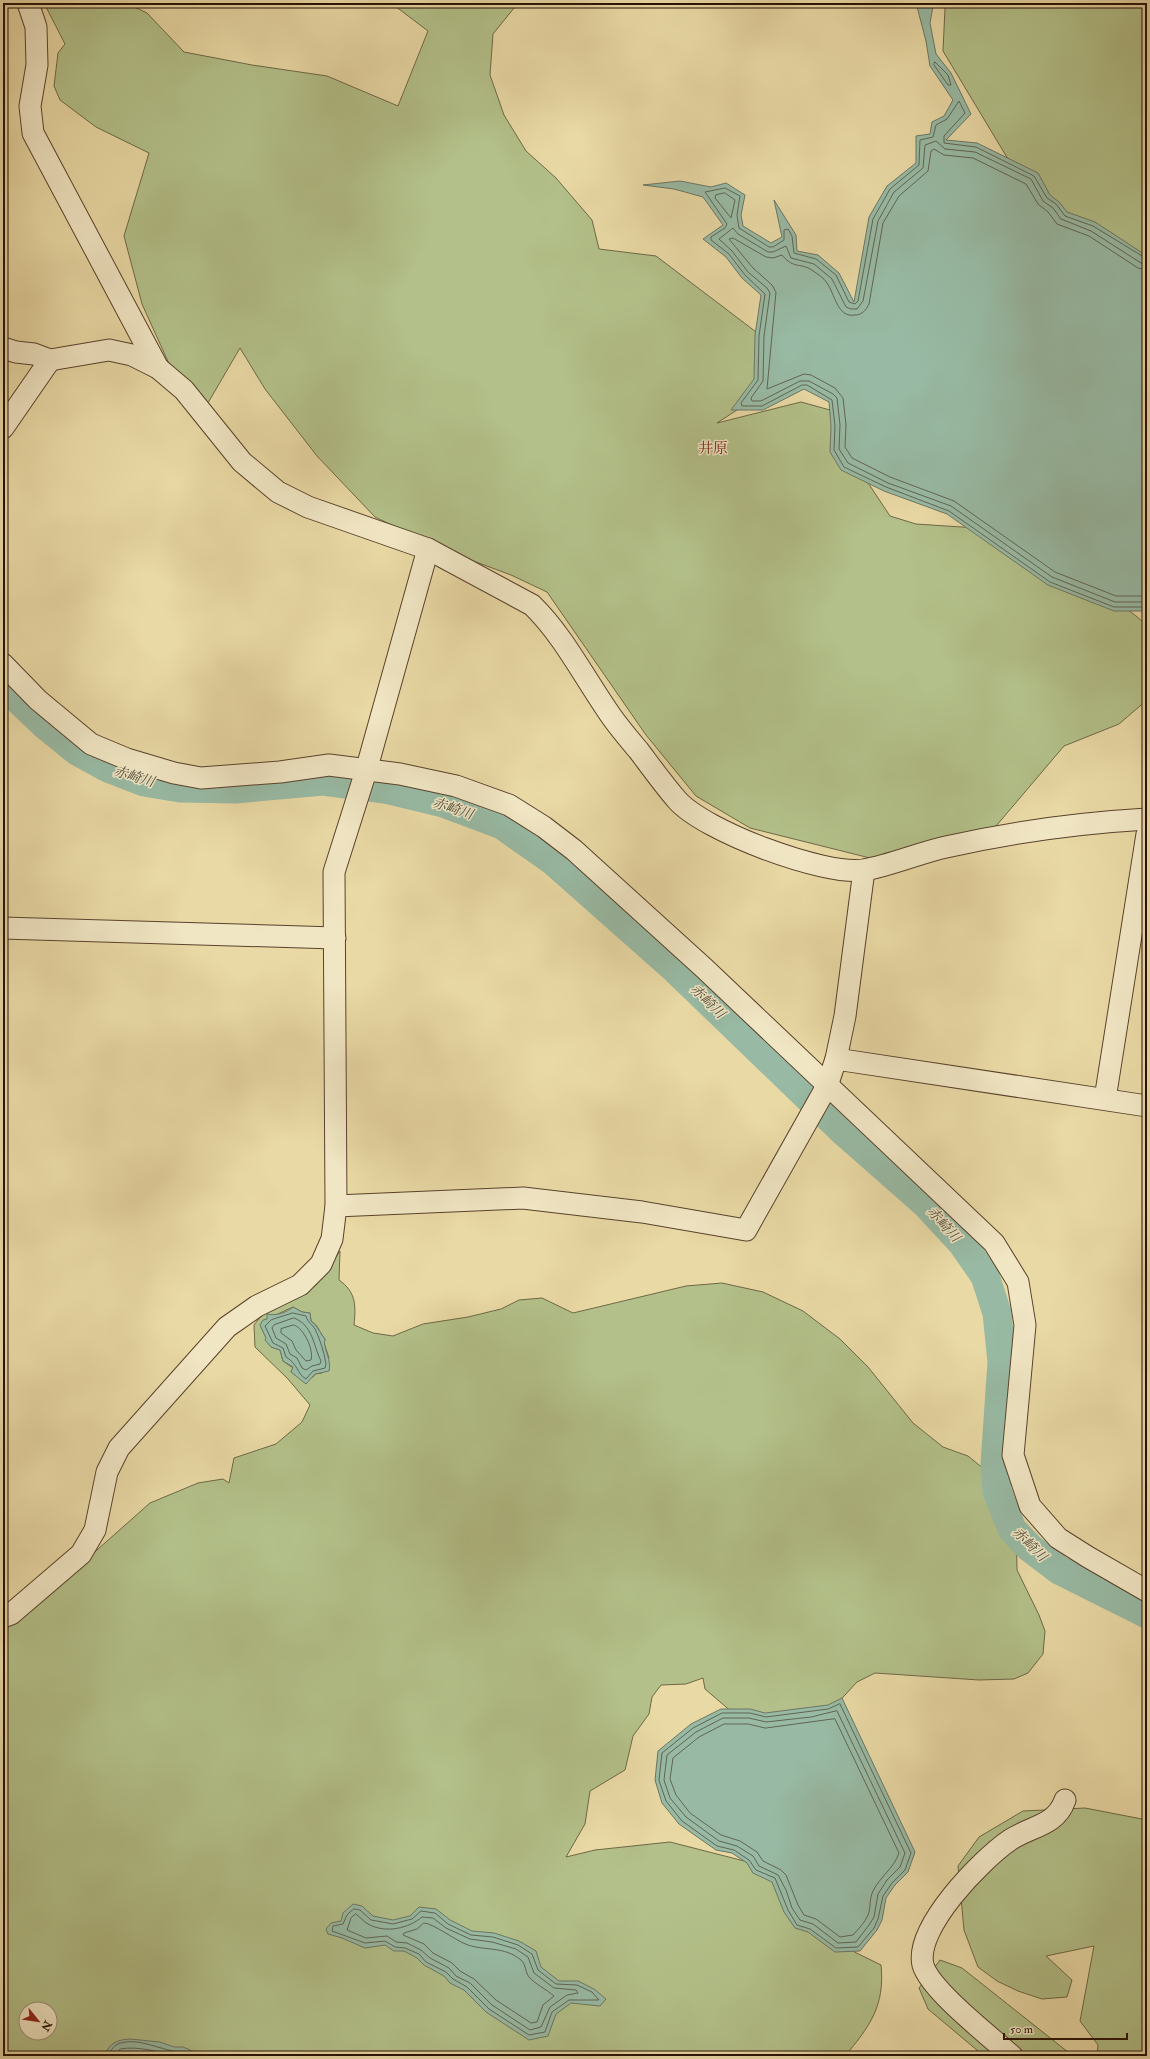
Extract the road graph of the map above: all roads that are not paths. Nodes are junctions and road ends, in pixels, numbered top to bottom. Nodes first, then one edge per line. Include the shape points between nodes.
1 (28, 3) edge
2 (3, 348) edge
3 (50, 360) junction
4 (158, 368) junction
5 (3, 428) edge
6 (428, 549) junction
7 (3, 664) edge
8 (366, 771) junction
9 (1147, 819) edge
10 (1147, 834) edge
11 (864, 870) junction
12 (3, 928) edge
13 (335, 938) junction
14 (836, 1059) junction
15 (827, 1086) junction
16 (1105, 1099) junction
17 (1147, 1106) edge
18 (336, 1206) junction
19 (1147, 1591) edge
20 (3, 1617) edge
21 (1065, 1800) dead end
22 (1012, 2056) edge

1 - 4 street via 36,27 37,58 30,106 32,133
2 - 3 street
3 - 4 street via 109,350 132,355
3 - 5 street
4 - 6 street via 184,390 242,462 278,492 308,507
6 - 8 street
6 - 11 street via 532,605 546,619 609,713 678,802 696,818 753,844 806,861 842,870
7 - 8 street via 38,700 91,744 126,759 201,778 280,772 329,765
8 - 13 street via 334,872
8 - 15 street via 400,774 456,786 509,805 544,827 574,850 704,968
9 - 11 street via 1040,829 945,847
10 - 16 street
11 - 14 street via 846,1016
12 - 13 street
13 - 18 street
14 - 15 street
14 - 16 street
15 - 18 street via 746,1230 642,1212 523,1198
15 - 19 street via 994,1243 1018,1282 1025,1325 1013,1455 1030,1506 1058,1538
16 - 17 street
18 - 20 street via 332,1239 321,1264 300,1285 257,1306 222,1333 119,1448 107,1472 95,1530 81,1554 11,1614
21 - 22 street via 1062,1810 1054,1818 1011,1839 981,1863 932,1925 924,1946 923,1965 932,1983

